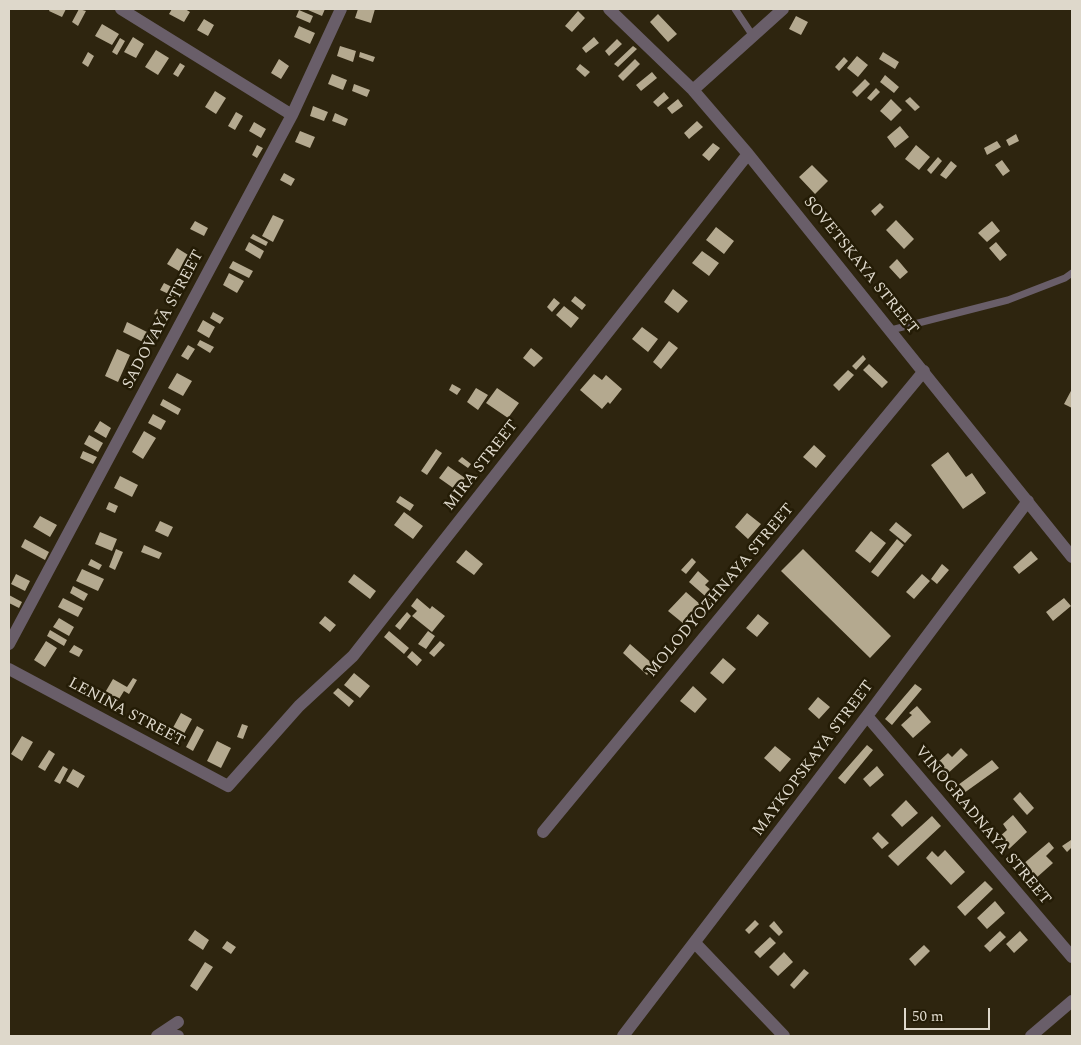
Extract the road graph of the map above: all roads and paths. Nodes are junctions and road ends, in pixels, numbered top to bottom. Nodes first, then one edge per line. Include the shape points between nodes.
1 (121, 9) edge
2 (340, 9) edge
3 (609, 9) edge
4 (735, 9) edge
5 (783, 9) edge
6 (753, 36) junction
7 (693, 90) junction
8 (292, 115) junction
9 (748, 154) junction
10 (1072, 273) edge
11 (891, 330) junction
12 (924, 371) junction
13 (1028, 501) junction
14 (1072, 557) edge
15 (9, 644) edge
16 (9, 668) edge
17 (867, 716) junction
18 (228, 786) joint
19 (543, 832) dead end
20 (695, 943) junction
21 (1072, 957) edge
22 (1072, 1001) edge
23 (178, 1022) dead end
24 (158, 1036) edge
25 (178, 1036) edge
26 (623, 1036) edge
27 (784, 1036) edge
28 (1031, 1036) edge

1 - 8 street
2 - 8 street, SADOVAYA STREET
3 - 7 street, SOVETSKAYA STREET
4 - 6 lane
5 - 6 street
6 - 7 street
7 - 9 street, SOVETSKAYA STREET
8 - 15 street, SADOVAYA STREET
9 - 11 street, SOVETSKAYA STREET
9 - 18 street, MIRA STREET via 353,656 299,706
10 - 11 lane via 1008,300
11 - 12 street, SOVETSKAYA STREET
12 - 13 street, SOVETSKAYA STREET
12 - 19 street, MOLODYOZHNAYA STREET
13 - 14 street, SOVETSKAYA STREET
13 - 17 street, MAYKOPSKAYA STREET
16 - 18 street, LENINA STREET
17 - 20 street, MAYKOPSKAYA STREET
17 - 21 street, VINOGRADNAYA STREET
20 - 26 street, MAYKOPSKAYA STREET
20 - 27 street
22 - 28 street
23 - 24 street
24 - 25 street

